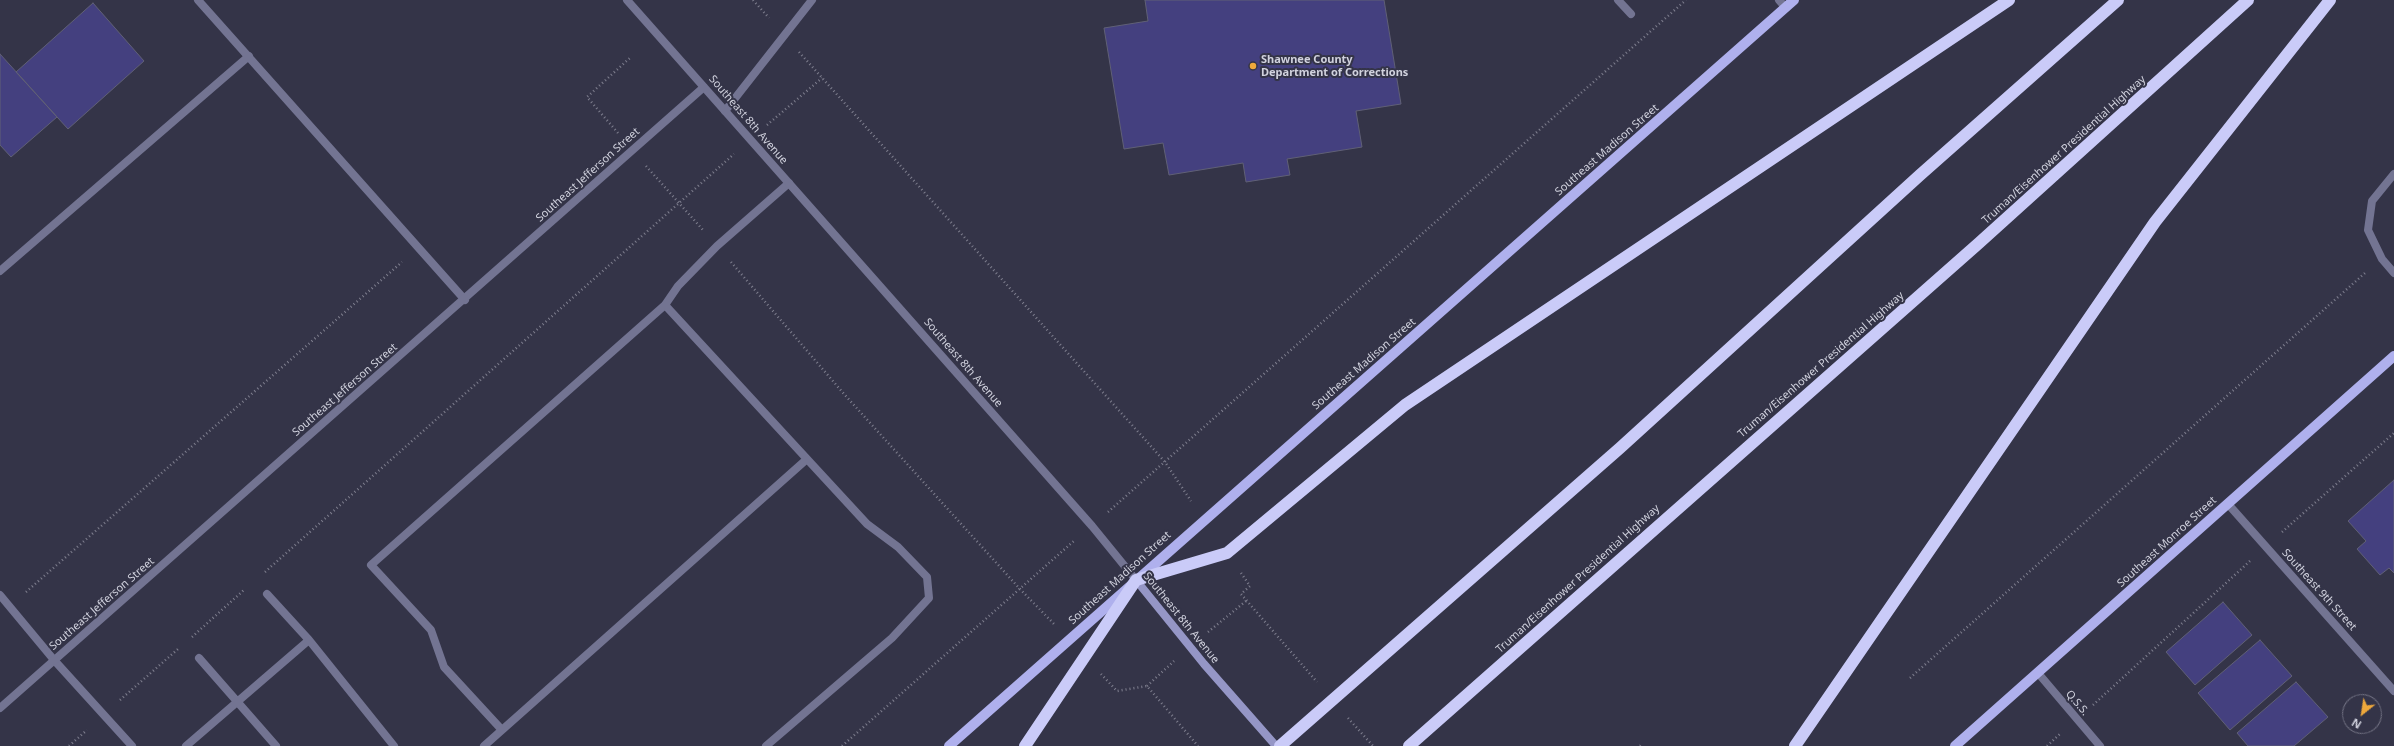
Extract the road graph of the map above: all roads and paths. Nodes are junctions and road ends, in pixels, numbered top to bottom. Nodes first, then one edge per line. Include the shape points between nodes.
1 (198, 0) edge
2 (627, 0) edge
3 (753, 0) edge
4 (812, 0) edge
5 (1618, 0) edge
6 (1686, 0) edge
7 (1794, 0) edge
8 (2009, 0) edge
9 (2118, 0) edge
10 (2248, 0) edge
11 (2330, 0) edge
12 (1782, 4) edge
13 (1631, 14) dead end
14 (784, 36) junction
15 (249, 56) junction
16 (631, 57) dead end
17 (822, 78) junction
18 (704, 87) junction
19 (725, 111) junction
20 (750, 140) junction
21 (632, 149) junction
22 (2394, 174) edge
23 (789, 183) junction
24 (679, 203) junction
25 (718, 246) junction
26 (2382, 259) junction
27 (402, 262) dead end
28 (0, 271) edge
29 (2394, 272) edge
30 (465, 300) junction
31 (665, 305) junction
32 (2394, 356) edge
33 (2394, 433) edge
34 (808, 459) junction
35 (1165, 462) junction
36 (2228, 504) junction
37 (1092, 526) junction
38 (2266, 547) junction
39 (264, 573) dead end
40 (1136, 580) junction
41 (1250, 586) dead end
42 (246, 588) dead end
43 (1019, 588) junction
44 (267, 594) dead end
45 (0, 595) edge
46 (10, 606) junction
47 (1263, 620) dead end
48 (309, 640) junction
49 (1069, 640) junction
50 (187, 641) dead end
51 (181, 646) dead end
52 (1085, 657) junction
53 (199, 658) dead end
54 (54, 660) junction
55 (2038, 673) junction
56 (1910, 678) dead end
57 (2394, 691) edge
58 (237, 702) junction
59 (0, 708) edge
60 (104, 715) junction
61 (2077, 719) junction
62 (502, 730) junction
63 (69, 746) edge
64 (132, 746) edge
65 (186, 746) edge
66 (276, 746) edge
67 (394, 746) edge
68 (484, 746) edge
69 (766, 746) edge
70 (842, 746) edge
71 (948, 746) edge
72 (1025, 746) edge
73 (1198, 746) edge
74 (1276, 746) edge
75 (1280, 746) edge
76 (1409, 746) edge
77 (1795, 746) edge
78 (1955, 746) edge
79 (2047, 746) edge
80 (2100, 746) edge

1 - 15 street
2 - 18 street, Southeast 8th Avenue
3 - 14 path
4 - 14 street
5 - 13 street
6 - 35 path
7 - 12 main road, Southeast Madison Street
8 - 40 highway via 1405,405 1227,553
9 - 75 highway via 1920,175 1620,448
10 - 76 highway, Truman/Eisenhower Presidential Highway via 1979,243
11 - 77 highway via 2155,222
12 - 40 main road, Southeast Madison Street
14 - 17 path
14 - 19 street
15 - 28 street
15 - 30 street
16 - 21 path via 587,97
17 - 20 path
17 - 35 path
18 - 19 street, Southeast 8th Avenue
18 - 21 street, Southeast Jefferson Street
19 - 20 street, Southeast 8th Avenue
20 - 23 street, Southeast 8th Avenue
20 - 24 path
21 - 24 path
21 - 30 street, Southeast Jefferson Street
22 - 26 street via 2372,201 2368,230
23 - 25 street
23 - 37 street, Southeast 8th Avenue
24 - 25 path
24 - 39 path
25 - 31 street via 678,286
25 - 43 path via 844,394
26 - 29 street
26 - 56 path
27 - 46 path
30 - 54 street, Southeast Jefferson Street
31 - 34 street
31 - 62 street via 371,565 431,630 444,666
32 - 36 main road, Southeast Monroe Street
33 - 38 path
34 - 62 street
34 - 69 street via 867,524 898,547 927,577 929,598 892,638
35 - 37 path
36 - 38 street, Southeast 9th Street
36 - 55 main road, Southeast Monroe Street
37 - 40 street, Southeast 8th Avenue
37 - 43 path
38 - 57 street, Southeast 9th Street
38 - 61 path
40 - 49 main road, Southeast Madison Street
40 - 52 highway
40 - 74 main road, Southeast 8th Avenue via 1204,664
41 - 47 path via 1241,594
42 - 50 path
43 - 49 path
43 - 70 path
44 - 48 street
45 - 46 street
46 - 54 street
48 - 58 street
48 - 67 street
49 - 71 main road, Southeast Madison Street
51 - 60 path
52 - 72 highway
52 - 73 path via 1117,691 1147,686
53 - 58 street
54 - 59 street, Southeast Jefferson Street
54 - 60 street
55 - 61 street, Q.S.S.
55 - 78 main road, Southeast Monroe Street
58 - 65 street
58 - 66 street
60 - 63 path
60 - 64 street
61 - 79 path
61 - 80 street, Q.S.S.
62 - 68 street

